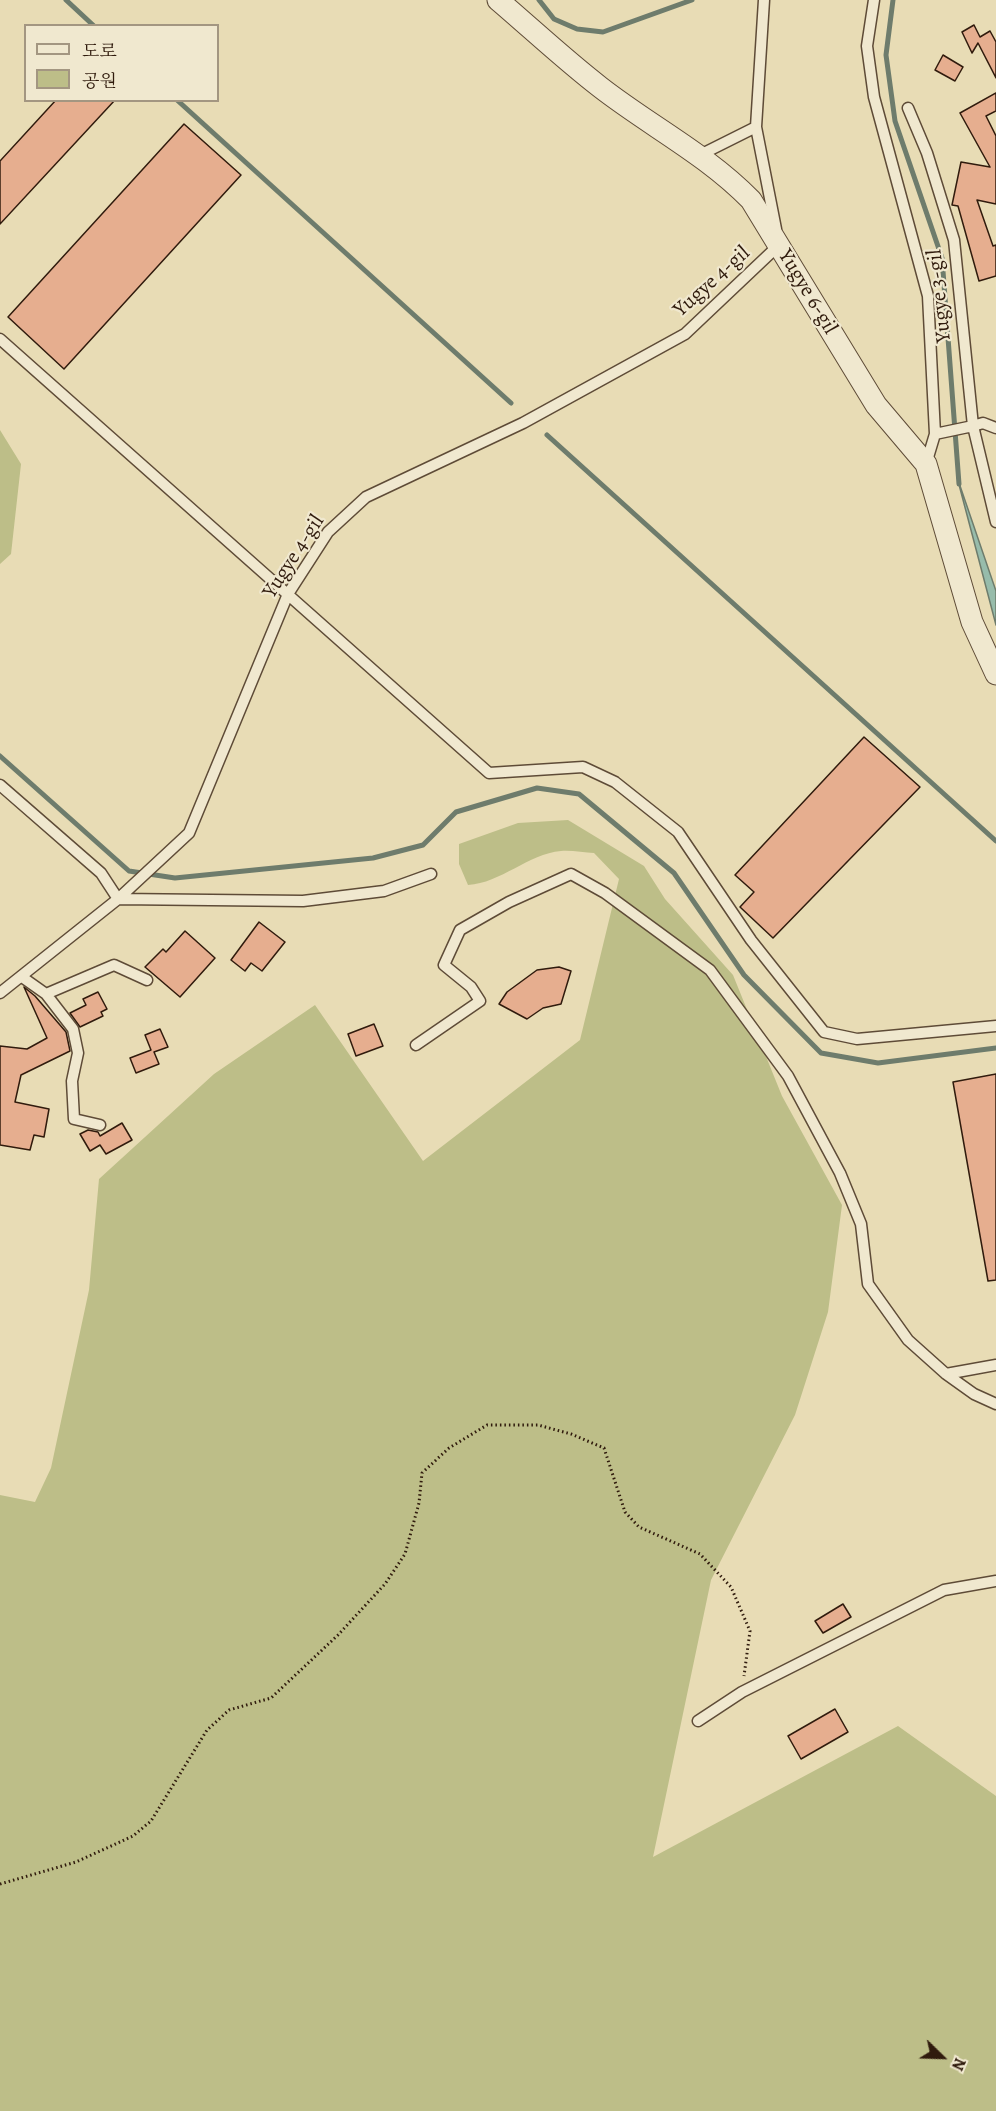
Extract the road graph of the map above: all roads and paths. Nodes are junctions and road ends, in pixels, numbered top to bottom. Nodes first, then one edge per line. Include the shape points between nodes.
1 (498, 0) edge
2 (764, 0) edge
3 (874, 0) edge
4 (908, 108) dead end
5 (756, 127) junction
6 (700, 155) junction
7 (780, 247) junction
8 (0, 339) edge
9 (973, 426) junction
10 (996, 428) edge
11 (935, 434) junction
12 (926, 464) junction
13 (996, 522) edge
14 (288, 594) junction
15 (996, 674) edge
16 (0, 785) edge
17 (431, 874) dead end
18 (118, 899) junction
19 (22, 977) junction
20 (147, 980) dead end
21 (0, 993) edge
22 (46, 994) junction
23 (996, 1026) edge
24 (416, 1045) dead end
25 (100, 1125) dead end
26 (996, 1365) edge
27 (946, 1374) junction
28 (996, 1404) edge
29 (996, 1581) edge
30 (742, 1692) junction
31 (698, 1721) dead end
32 (0, 1884) edge

1 - 6 street, Yugye 6-gil via 600,88
2 - 5 lane
3 - 11 lane via 867,46 874,97 928,296
4 - 9 lane, Yugye 3-gil via 927,153 954,240
5 - 6 lane
5 - 7 lane
6 - 7 street, Yugye 6-gil via 751,200
7 - 12 street, Yugye 6-gil via 876,405
7 - 14 lane, Yugye 4-gil via 685,333 523,423 366,497 328,532
8 - 14 lane
9 - 10 lane via 983,423
9 - 11 lane
9 - 13 lane, Yugye 3-gil
11 - 12 lane
12 - 15 street, Yugye 6-gil via 972,622
14 - 18 lane, Yugye 4-gil via 189,833
14 - 23 lane via 489,773 583,767 615,782 678,832 751,940 825,1032 857,1039
16 - 18 lane via 101,873
17 - 18 lane via 384,891 303,901
18 - 19 lane, Yugye 4-gil
19 - 21 lane, Yugye 4-gil
19 - 22 lane
20 - 22 lane via 114,965
22 - 25 lane via 73,1029 78,1053 72,1081 74,1119
24 - 27 lane via 480,1001 471,987 444,965 460,930 571,874 605,892 710,970 788,1076 840,1173 861,1224 868,1284 908,1340
26 - 27 lane
27 - 28 lane
29 - 30 lane via 944,1590
30 - 31 lane
30 - 32 path via 750,1631 731,1587 700,1554 639,1527 625,1512 604,1448 538,1425 487,1425 449,1448 422,1473 419,1503 405,1554 385,1584 271,1698 229,1710 207,1730 151,1821 133,1836 76,1862

